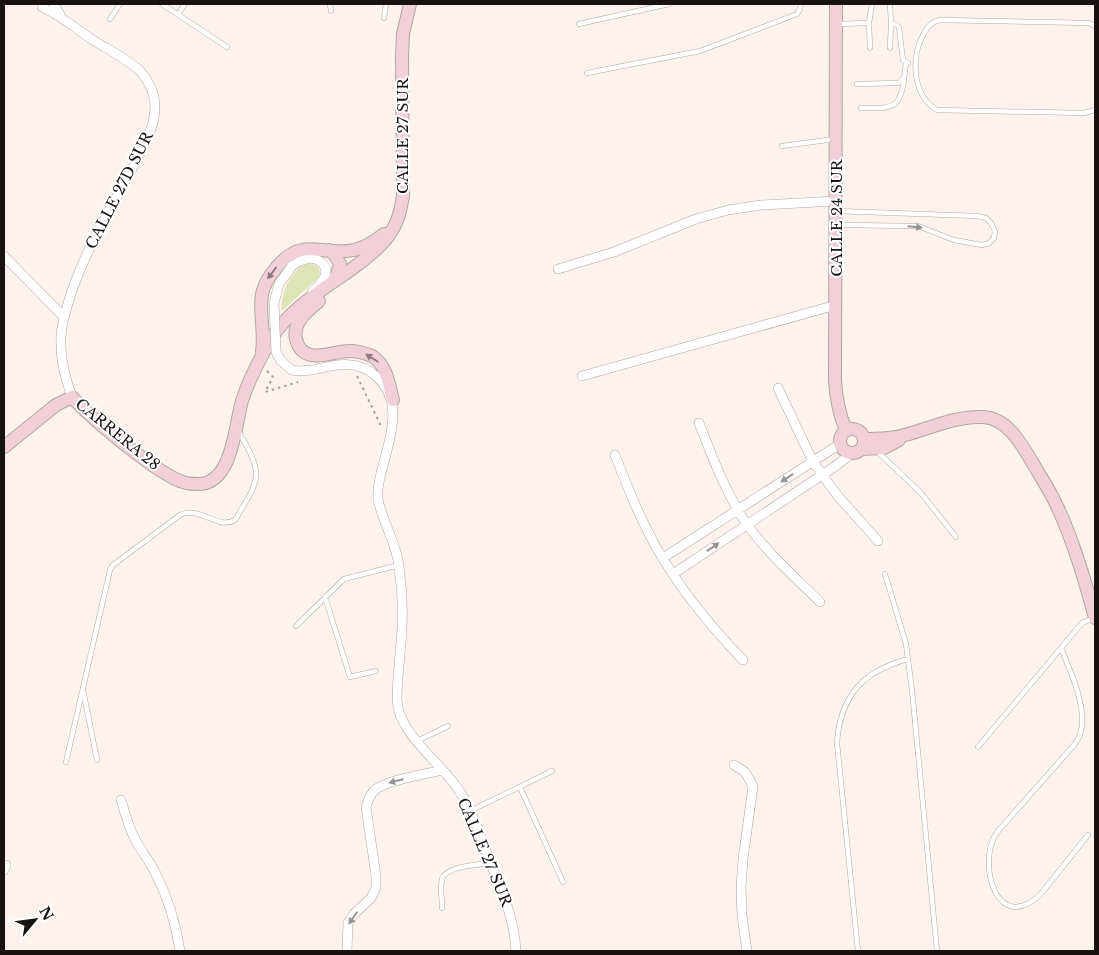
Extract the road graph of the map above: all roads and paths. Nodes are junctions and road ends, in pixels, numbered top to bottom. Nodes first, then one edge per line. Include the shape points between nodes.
1 (54, 4) edge
2 (120, 4) edge
3 (162, 4) edge
4 (185, 4) edge
5 (330, 4) edge
6 (386, 4) edge
7 (410, 4) edge
8 (669, 4) edge
9 (801, 4) edge
10 (836, 4) edge
11 (872, 4) edge
12 (890, 4) edge
13 (42, 5) edge
14 (331, 11) dead end
15 (178, 14) junction
16 (60, 15) junction
17 (384, 18) dead end
18 (110, 19) dead end
19 (869, 23) junction
20 (891, 23) junction
21 (579, 24) dead end
22 (836, 24) junction
23 (1095, 26) edge
24 (227, 47) dead end
25 (870, 48) dead end
26 (890, 48) dead end
27 (906, 63) junction
28 (914, 64) junction
29 (587, 73) dead end
30 (904, 78) junction
31 (858, 84) dead end
32 (861, 108) dead end
33 (1095, 110) edge
34 (836, 138) junction
35 (782, 146) dead end
36 (836, 206) junction
37 (398, 217) junction
38 (836, 225) junction
39 (311, 249) junction
40 (329, 250) junction
41 (371, 254) junction
42 (4, 256) edge
43 (292, 266) junction
44 (558, 269) dead end
45 (333, 282) junction
46 (836, 304) junction
47 (291, 313) junction
48 (64, 317) junction
49 (262, 356) junction
50 (266, 371) dead end
51 (352, 372) dead end
52 (252, 374) joint
53 (582, 376) dead end
54 (278, 388) dead end
55 (778, 388) dead end
56 (72, 397) junction
57 (393, 400) junction
58 (699, 423) dead end
59 (236, 428) junction
60 (383, 430) dead end
61 (846, 430) junction
62 (905, 435) junction
63 (840, 444) junction
64 (4, 447) edge
65 (859, 447) junction
66 (876, 449) junction
67 (615, 455) dead end
68 (813, 462) junction
69 (822, 475) junction
70 (738, 510) junction
71 (747, 525) junction
72 (956, 537) dead end
73 (878, 541) dead end
74 (662, 558) junction
75 (399, 565) junction
76 (673, 574) junction
77 (885, 574) dead end
78 (325, 597) junction
79 (820, 602) dead end
80 (1093, 602) edge
81 (1095, 618) edge
82 (296, 626) dead end
83 (1062, 648) junction
84 (908, 659) junction
85 (743, 660) dead end
86 (376, 671) dead end
87 (83, 689) junction
88 (448, 726) dead end
89 (417, 741) junction
90 (978, 747) dead end
91 (97, 760) dead end
92 (66, 762) dead end
93 (734, 765) dead end
94 (443, 770) junction
95 (552, 771) dead end
96 (520, 787) junction
97 (121, 800) dead end
98 (470, 811) junction
99 (1088, 835) dead end
100 (490, 864) junction
101 (563, 882) dead end
102 (442, 908) dead end
103 (180, 951) edge
104 (347, 951) edge
105 (516, 951) edge
106 (747, 951) edge
107 (858, 951) edge
108 (937, 951) edge

1 - 16 street, CALLE 27D SUR
2 - 18 lane
3 - 15 lane
4 - 15 lane
5 - 14 lane
6 - 17 lane
7 - 37 street, CALLE 27 SUR via 403,34 403,196
8 - 21 lane
9 - 29 lane via 797,14 700,51
10 - 22 street, CALLE 24 SUR
11 - 19 lane
12 - 20 lane
13 - 16 street, CALLE 27D SUR
15 - 24 lane
16 - 48 street, CALLE 27D SUR via 141,72 154,97 155,111 146,141 90,246
19 - 22 lane
19 - 25 lane
20 - 26 lane
20 - 27 lane via 899,28
22 - 34 street, CALLE 24 SUR
23 - 28 lane via 1089,23 934,21 919,42
27 - 28 lane
27 - 30 lane
28 - 33 lane via 917,82 925,98 937,110 1084,113
30 - 31 lane via 898,83
30 - 32 lane via 898,102 886,108
34 - 35 lane
34 - 36 street, CALLE 24 SUR
36 - 38 street, CALLE 24 SUR
38 -> 36 lane via 918,226 942,236 982,245 994,238 995,231 986,218 977,216
36 - 44 street via 761,205 728,210
37 - 40 street via 387,232 367,245 343,252
37 - 41 street, CALLE 27 SUR via 384,242
38 - 46 street, CALLE 24 SUR
39 - 40 street
39 - 43 street
39 -> 49 street via 297,250 289,255 268,277 261,296
40 - 45 street via 340,264
41 - 45 street, CALLE 27 SUR
57 -> 41 street via 385,370 372,357 350,351 316,356 300,348 295,333 300,319
42 - 48 street
43 - 47 street via 314,258 324,265 326,272
43 - 57 street, bridge via 279,284 274,304 276,352 281,361 292,370 299,371 337,364 360,366 378,378
45 - 47 street, CALLE 27 SUR
46 - 53 street
46 - 61 street, CALLE 24 SUR via 836,398
47 - 49 street, CALLE 27 SUR
48 - 56 street, CARRERA 28 via 61,356
49 - 52 street, CALLE 27 SUR
50 - 54 path via 273,377 265,392
51 - 60 path
52 - 59 street, CARRERA 28
55 - 68 street
56 - 59 street, CARRERA 28 via 154,467 185,483 202,484 213,478 230,455
56 - 64 street
57 - 75 street, CALLE 27 SUR via 392,426 378,501
58 - 70 street
59 - 87 lane via 249,451 256,476 236,519 225,524 186,512 113,565
61 - 63 street
61 - 65 street via 857,430
62 - 65 street
62 - 66 street via 892,445
62 - 80 street via 967,417 985,417 1008,428 1055,502
63 - 65 street via 847,452
63 - 68 street
65 - 66 street
65 - 69 street
66 - 72 lane via 921,493
67 - 74 street
68 - 69 street
68 -> 70 street
69 - 71 street
69 - 73 street
70 - 71 street
70 - 74 street
76 -> 71 street
71 - 79 street via 771,554
74 - 76 street
75 - 78 lane via 344,578
75 - 89 street, CALLE 27 SUR via 402,625 397,699 399,713
76 - 85 street via 711,626
77 - 84 lane via 905,636
78 - 82 lane
78 - 86 lane via 350,677
80 - 81 street
81 - 83 lane via 1082,624
83 - 90 lane
83 - 99 lane via 1080,701 1081,731 1074,745 992,840 990,869 998,898 1015,908 1031,903
84 - 107 lane via 882,667 863,680 848,700 838,728
84 - 108 lane
87 - 91 lane
87 - 92 lane
88 - 89 lane
89 - 94 street, CALLE 27 SUR
93 - 106 street via 745,772 753,786 741,888
94 - 98 street, CALLE 27 SUR
94 -> 104 street via 386,784 375,789 370,796 366,807 376,888 348,923
95 - 96 lane
96 - 98 lane
96 - 101 lane
97 - 103 street via 133,836 155,872 168,902
98 - 100 street, CALLE 27 SUR
100 - 102 lane via 445,874
100 - 105 street, CALLE 27 SUR via 510,909

